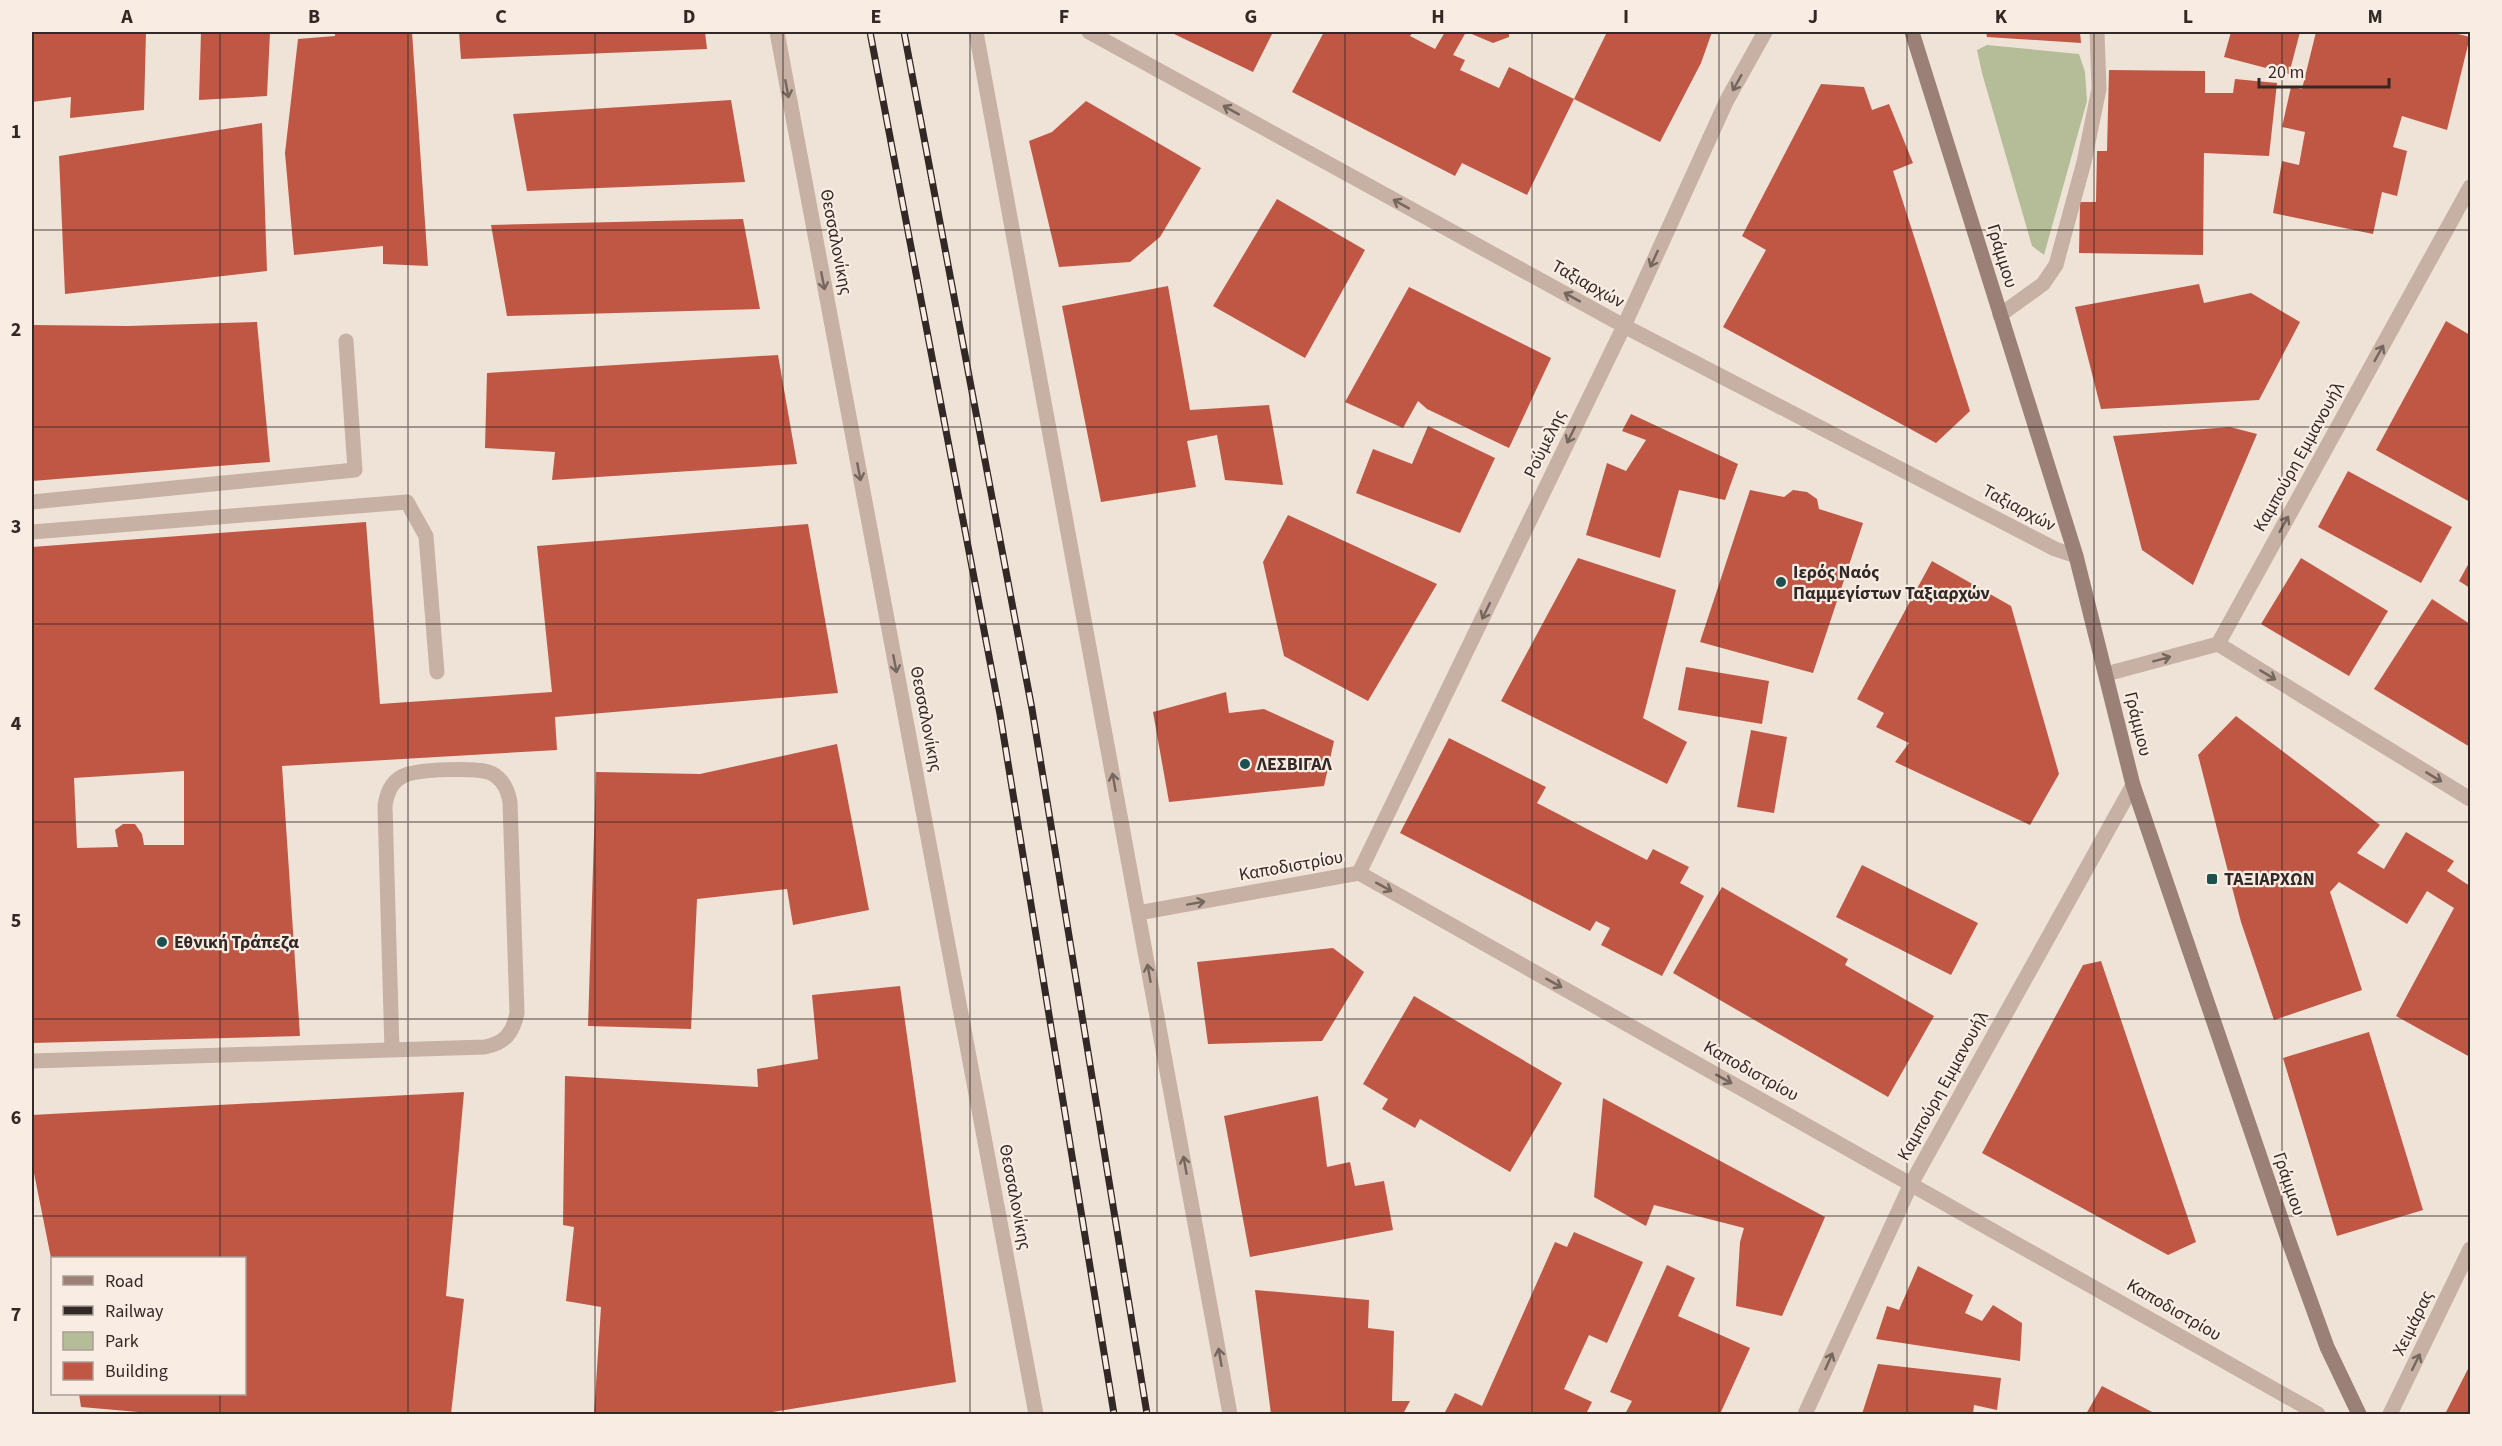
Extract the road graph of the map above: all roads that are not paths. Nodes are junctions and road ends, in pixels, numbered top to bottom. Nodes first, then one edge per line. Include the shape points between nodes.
1 (777, 32) edge
2 (976, 32) edge
3 (1089, 32) edge
4 (1765, 32) edge
5 (1912, 32) edge
6 (2097, 32) edge
7 (2470, 187) edge
8 (2000, 315) junction
9 (1624, 326) junction
10 (346, 341) dead end
11 (32, 502) edge
12 (32, 532) edge
13 (2076, 556) junction
14 (2218, 644) junction
15 (437, 672) dead end
16 (2106, 674) junction
17 (2133, 784) junction
18 (2470, 799) edge
19 (1359, 873) junction
20 (1138, 913) junction
21 (392, 1050) junction
22 (32, 1061) edge
23 (1911, 1184) junction
24 (2470, 1249) edge
25 (1036, 1414) edge
26 (1230, 1414) edge
27 (1805, 1414) edge
28 (2318, 1414) edge
29 (2359, 1414) edge
30 (2390, 1414) edge

1 -> 25 street, Θεσσαλονίκης
20 -> 2 street
9 -> 3 street, Ταξιαρχών
4 -> 9 street, Ρούμελης via 1727,100
5 - 8 street, Γράμμου
6 - 8 street via 2099,89 2056,265 2043,284
14 -> 7 street, Καμπούρη Εμμανουήλ
8 - 13 street, Γράμμου
9 - 13 street, Ταξιαρχών via 2055,549
9 -> 19 street, Ρούμελης
10 - 11 street via 355,470
12 - 15 street via 407,502 426,536
13 - 16 street, Γράμμου
16 -> 14 street
14 -> 18 street
16 - 17 street, Γράμμου
17 - 23 street, Καμπούρη Εμμανουήλ
17 - 29 street, Γράμμου via 2303,1283 2327,1347
20 -> 19 street, Καποδιστρίου
19 -> 23 street, Καποδιστρίου
26 -> 20 street
21 - 21 street via 485,1047 508,1037 514,1026 517,1013 510,802 508,790 490,772 417,772 399,779 387,794
21 - 22 street
27 -> 23 street, Καμπούρη Εμμανουήλ
23 - 28 street, Καποδιστρίου
30 -> 24 street, Χειμάρας

